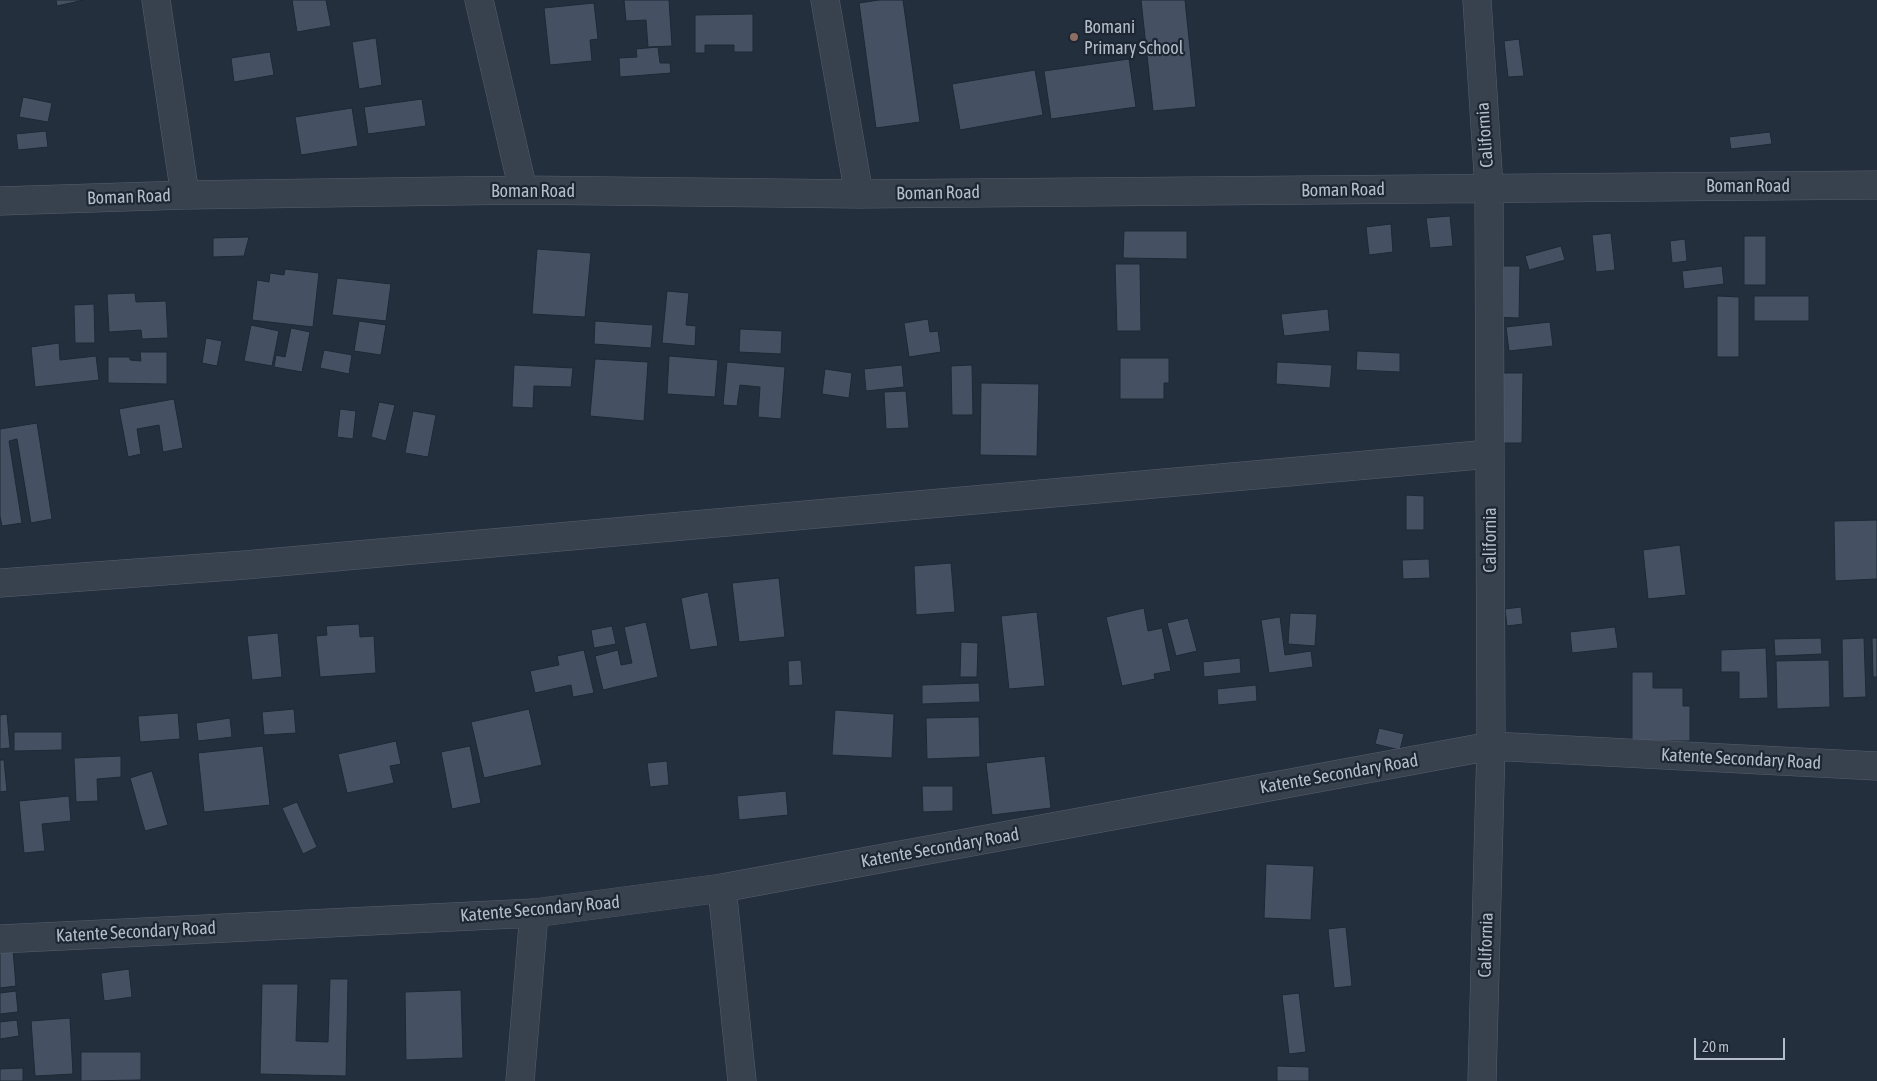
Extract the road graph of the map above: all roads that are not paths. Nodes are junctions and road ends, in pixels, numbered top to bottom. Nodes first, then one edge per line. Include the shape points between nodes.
1 (156, 0) edge
2 (479, 0) edge
3 (824, 0) edge
4 (1477, 0) edge
5 (1877, 185) edge
6 (1489, 188) junction
7 (523, 190) junction
8 (859, 194) junction
9 (185, 195) junction
10 (0, 202) edge
11 (1490, 454) junction
12 (0, 583) edge
13 (1491, 746) junction
14 (1877, 766) edge
15 (722, 888) junction
16 (534, 913) junction
17 (0, 939) edge
18 (520, 1081) edge
19 (742, 1081) edge
20 (1482, 1081) edge

1 - 9 street
2 - 7 street
3 - 8 street
4 - 6 street, California
5 - 6 street, Boman Road
6 - 8 street, Boman Road
6 - 11 street, California
7 - 8 street, Boman Road
7 - 9 street, Boman Road
9 - 10 street, Boman Road
11 - 12 street via 245,565
11 - 13 street, California
13 - 14 street, Katente Secondary Road
13 - 15 street, Katente Secondary Road
13 - 20 street, California
15 - 16 street, Katente Secondary Road
15 - 19 street
16 - 17 street, Katente Secondary Road
16 - 18 street

